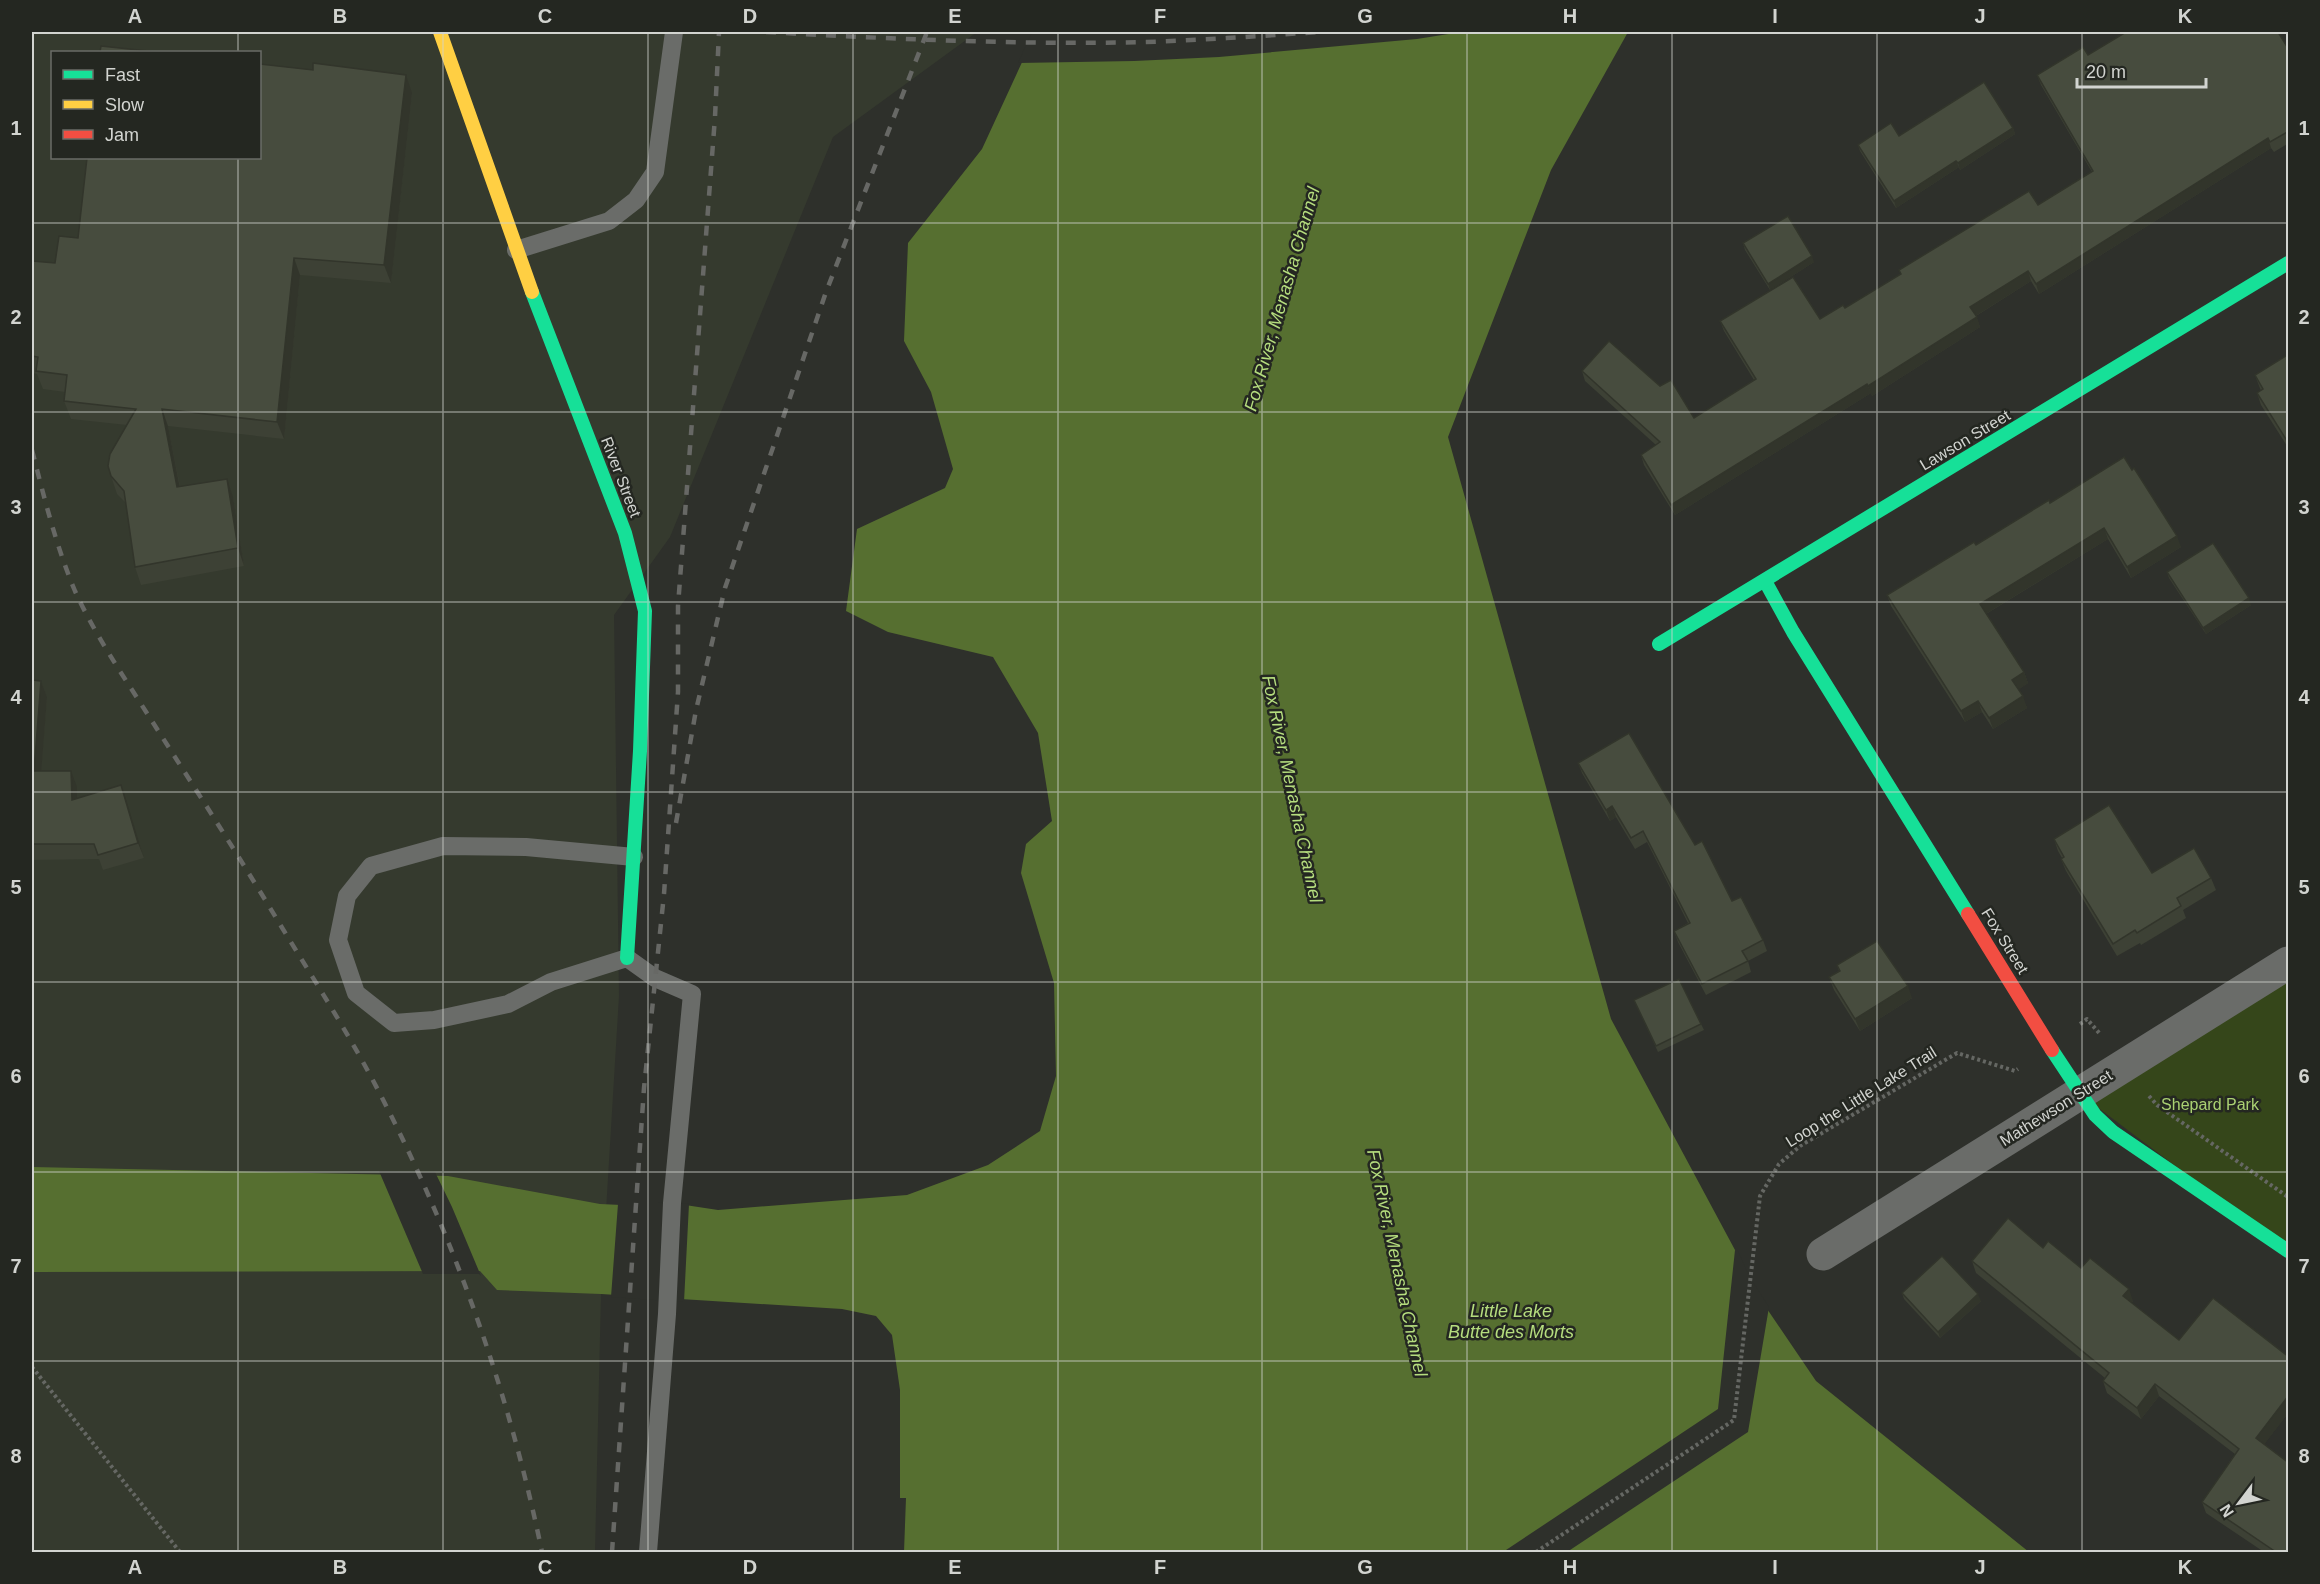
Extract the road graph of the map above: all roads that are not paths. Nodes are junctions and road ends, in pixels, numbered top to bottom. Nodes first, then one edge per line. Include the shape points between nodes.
1 (440, 32) edge
2 (674, 32) edge
3 (516, 250) junction
4 (2289, 262) edge
5 (1765, 581) junction
6 (1659, 644) dead end
7 (633, 857) junction
8 (627, 958) junction
9 (2289, 963) edge
10 (2079, 1093) junction
11 (2289, 1251) edge
12 (1823, 1254) dead end
13 (648, 1552) edge

1 - 3 street, River Street
2 - 3 lane via 655,172 636,200 609,221
3 - 7 street, River Street via 625,533 645,611
4 - 5 street, Lawson Street
5 - 6 street, Lawson Street
5 - 10 street, Fox Street
7 - 8 street, River Street
7 - 8 lane via 526,847 443,846 371,866 347,896 338,940 356,993 394,1023 434,1020 508,1004 551,982
8 - 13 lane via 655,978 692,994 672,1203
9 - 10 street, Mathewson Street
10 - 11 street, Fox Street via 2113,1132
10 - 12 street, Mathewson Street

